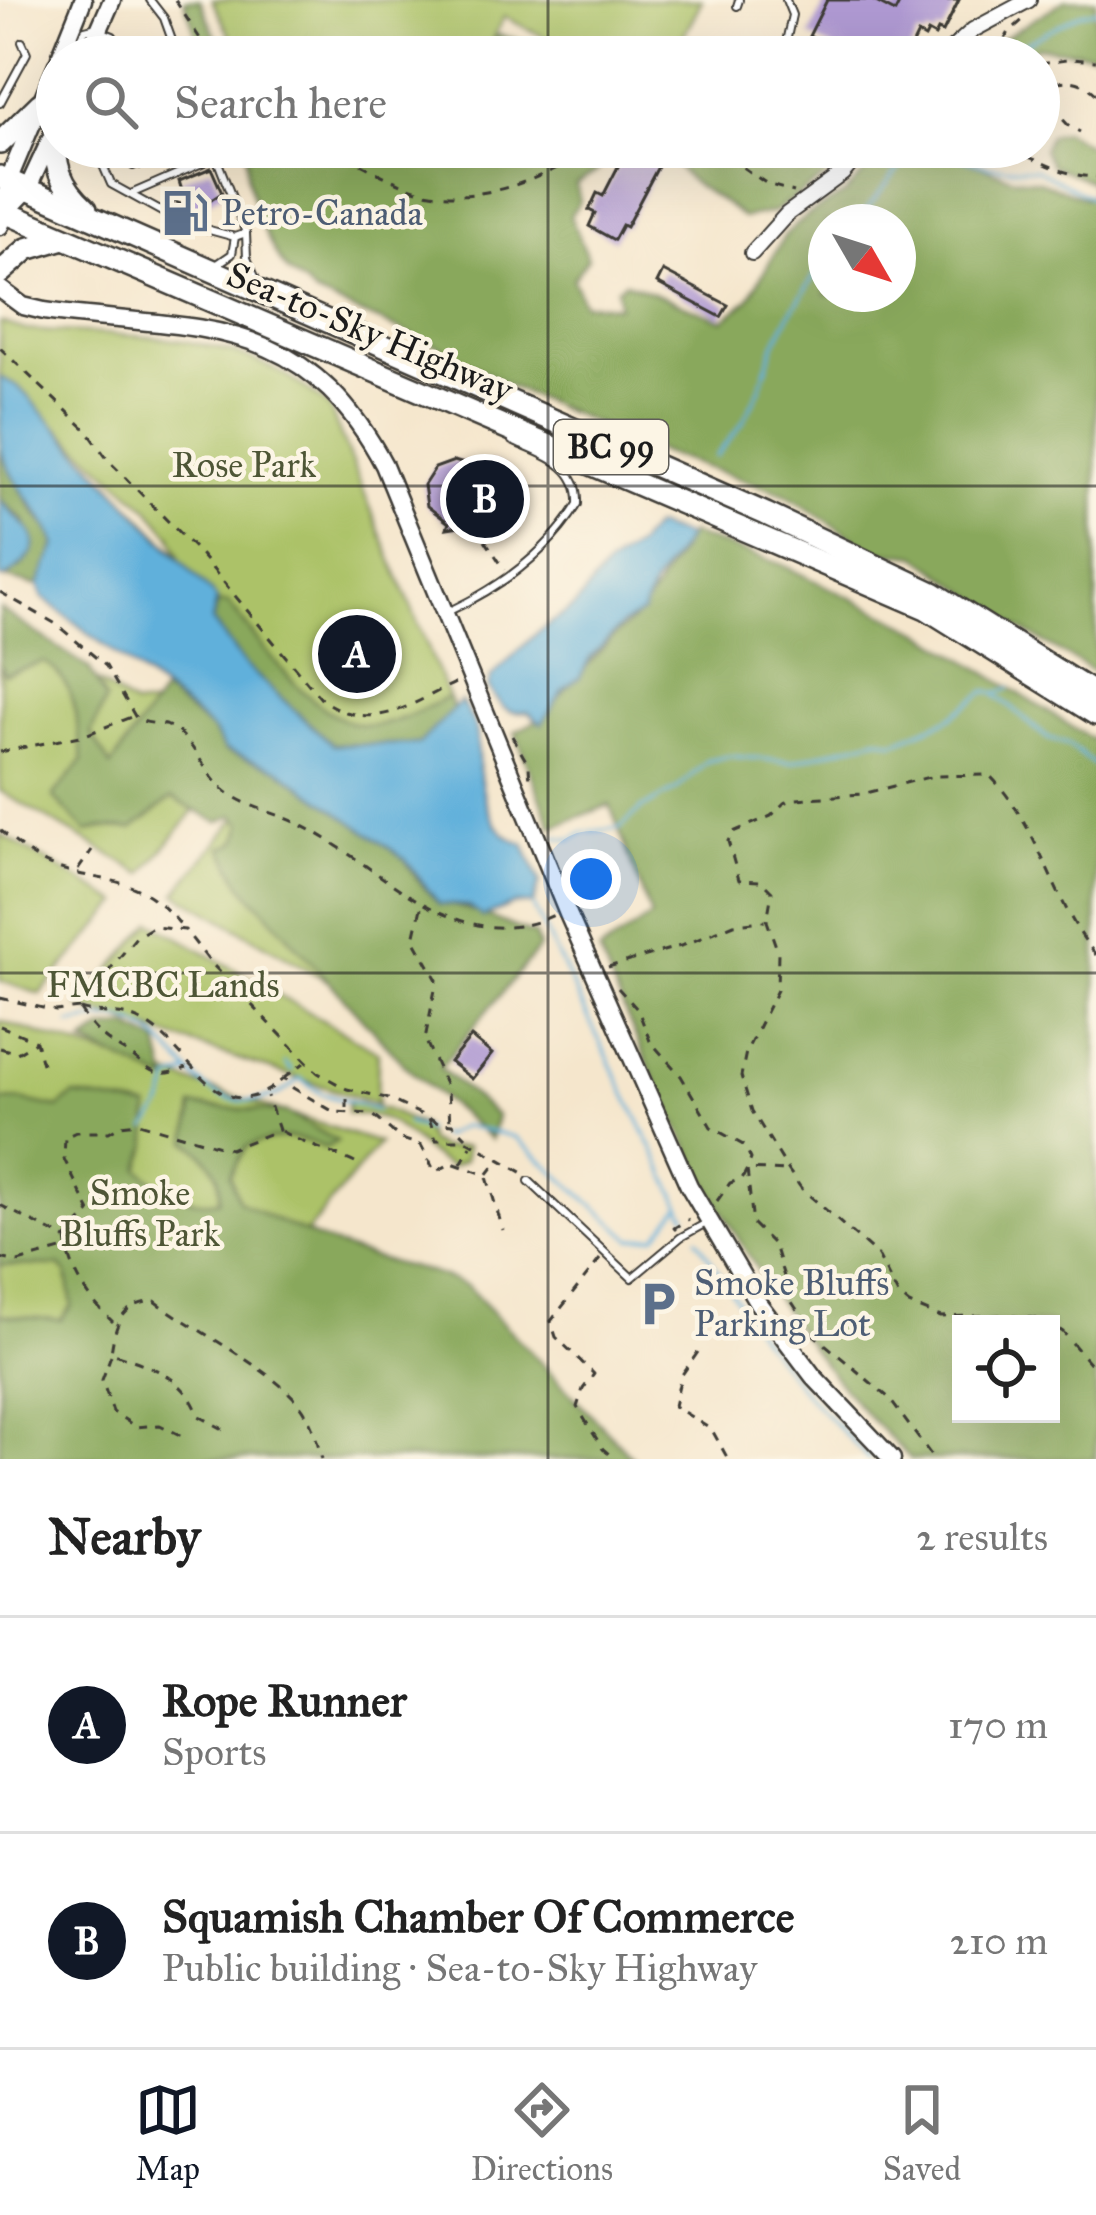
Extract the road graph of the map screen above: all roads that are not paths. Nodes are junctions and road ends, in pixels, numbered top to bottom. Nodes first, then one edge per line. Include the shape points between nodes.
1 (83, 0) edge
2 (112, 0) edge
3 (151, 0) edge
4 (786, 0) edge
5 (1029, 8) edge
6 (99, 28) junction
7 (69, 36) edge
8 (82, 36) edge
9 (96, 36) edge
10 (113, 36) edge
11 (170, 36) edge
12 (787, 36) edge
13 (966, 36) edge
14 (22, 43) dead end
15 (0, 103) edge
16 (36, 108) edge
17 (36, 115) edge
18 (0, 143) edge
19 (36, 153) edge
20 (57, 168) edge
21 (104, 168) edge
22 (191, 168) edge
23 (220, 168) edge
24 (847, 168) edge
25 (12, 183) edge
26 (133, 193) junction
27 (2, 216) edge
28 (111, 228) junction
29 (246, 233) junction
30 (235, 237) junction
31 (64, 238) junction
32 (752, 253) dead end
33 (208, 270) junction
34 (0, 273) edge
35 (0, 289) edge
36 (268, 296) junction
37 (411, 383) junction
38 (445, 613) junction
39 (1096, 695) edge
40 (1096, 714) edge
41 (529, 1181) road end
42 (710, 1214) junction
43 (892, 1459) edge

1 - 7 street
2 - 6 street
3 - 11 lane
4 - 12 lane
5 - 13 street
6 - 8 lane
6 - 9 street
6 - 10 lane
14 - 15 lane via 27,53
16 - 18 highway
17 - 25 street
19 - 25 street
20 - 28 highway via 82,206
21 - 26 lane via 110,184
22 - 26 lane
23 - 29 lane
24 - 32 street
25 - 27 street
25 - 28 highway, Sea-to-Sky Highway / BC 99
26 - 30 lane via 180,222
27 - 31 highway, Sea-to-Sky Highway / BC 99
28 - 33 highway, Sea-to-Sky Highway / BC 99
29 - 30 lane
29 - 36 lane via 247,258
30 - 33 lane via 232,254
31 - 34 highway via 27,249
31 - 37 highway, Sea-to-Sky Highway / BC 99
33 - 36 highway, Sea-to-Sky Highway / BC 99
35 - 38 street via 44,311 200,326 262,344 306,369 364,427
36 - 39 highway, Sea-to-Sky Highway / BC 99 via 933,593
37 - 38 lane via 451,414 556,461 579,497 534,557
37 - 40 highway, Sea-to-Sky Highway / BC 99 via 926,608
38 - 42 street via 688,1186
41 - 42 lane via 632,1279
42 - 43 street via 758,1303

